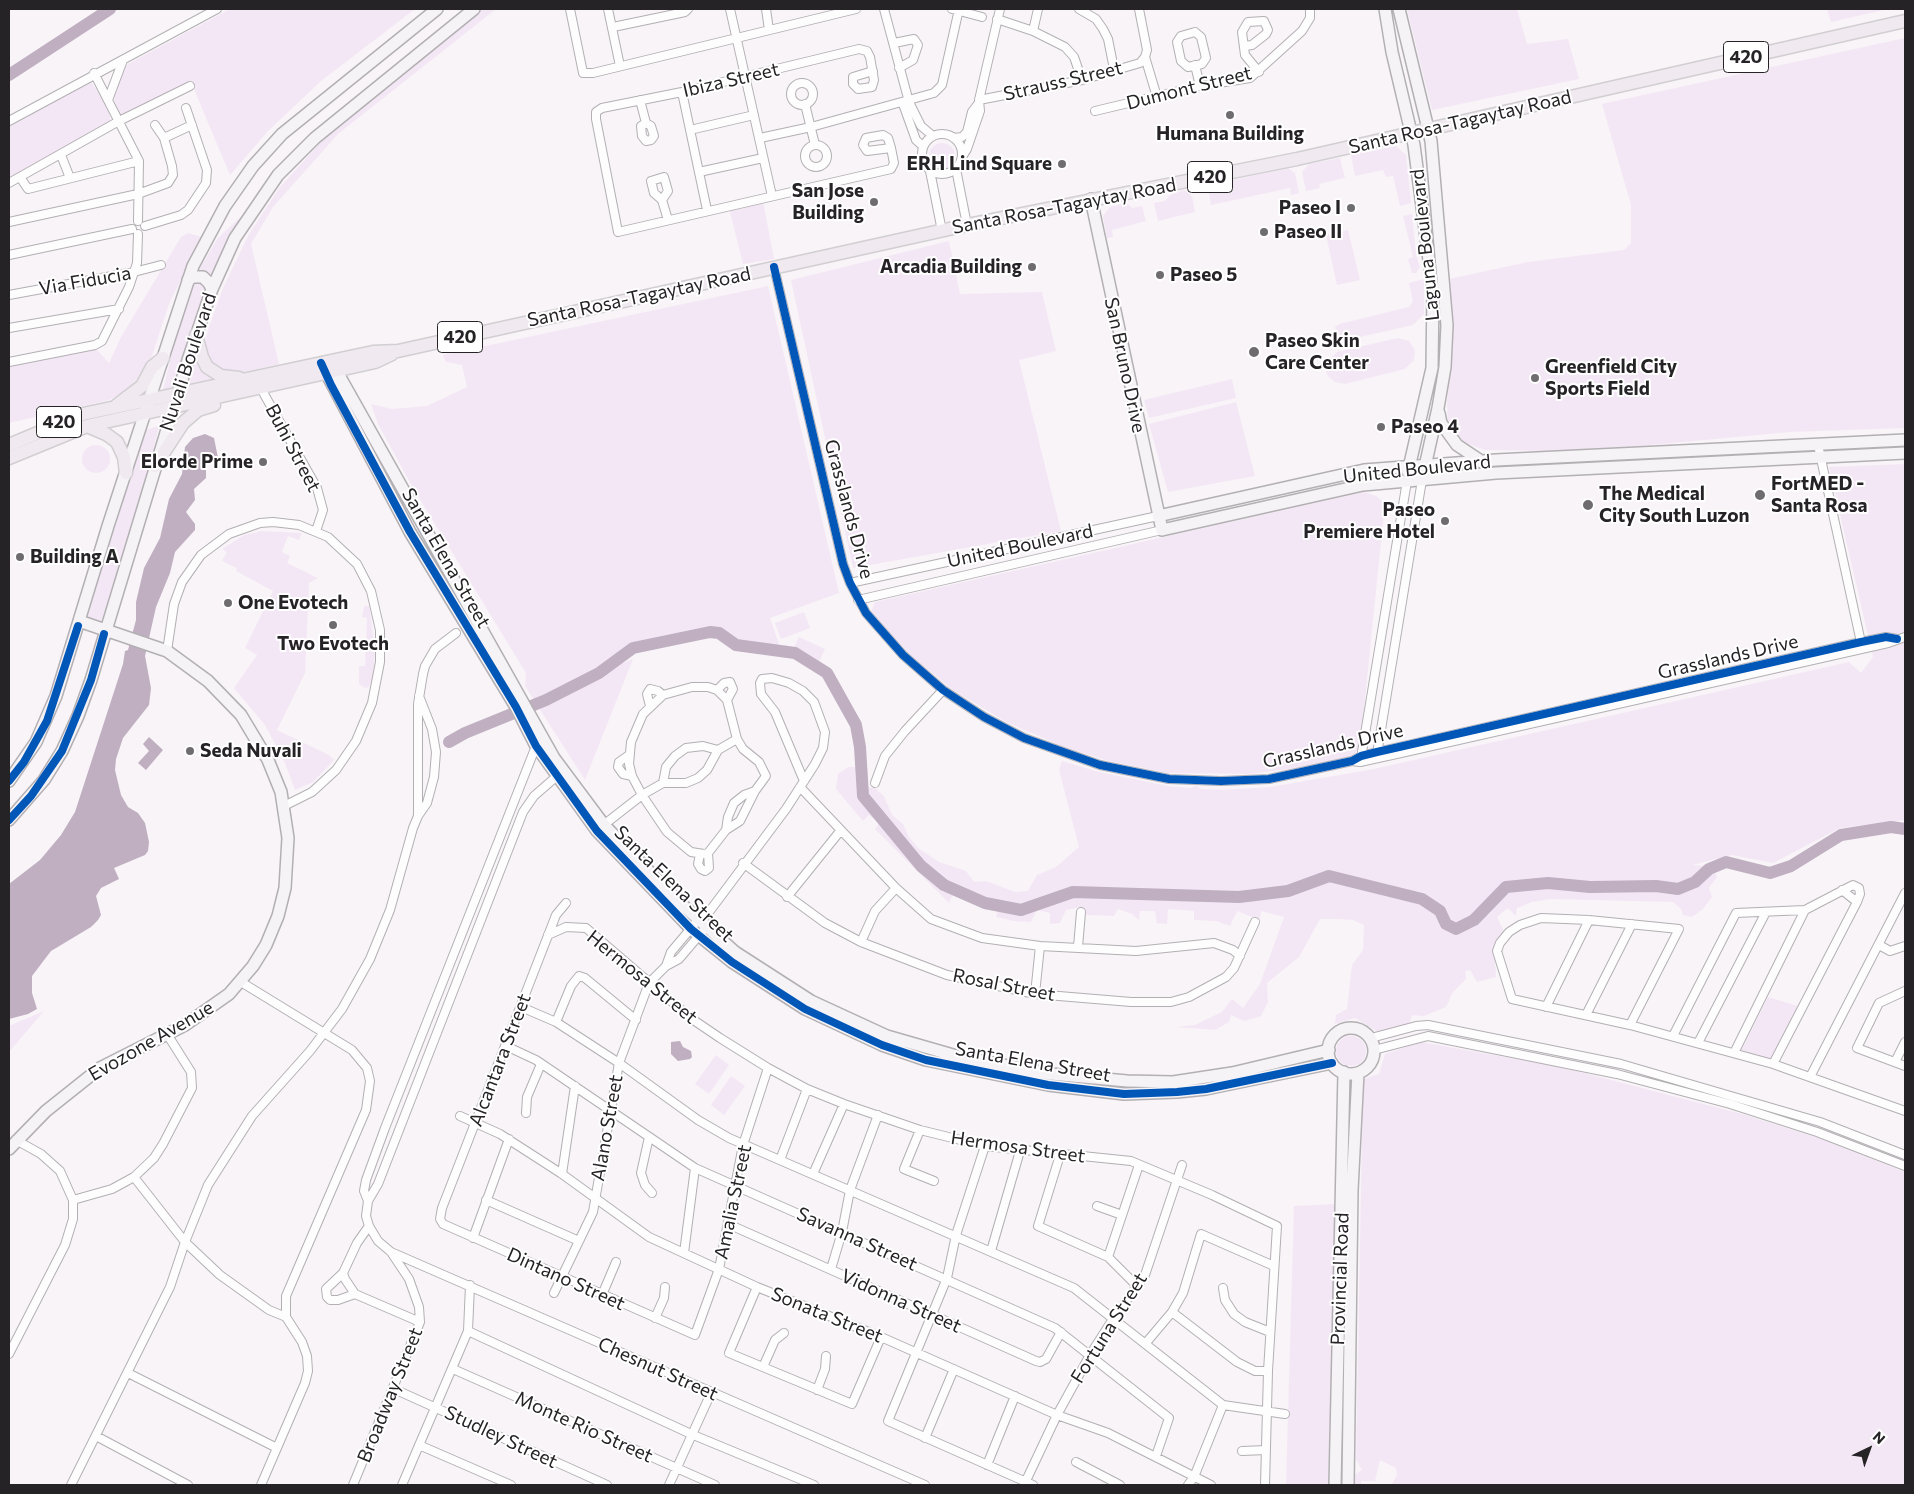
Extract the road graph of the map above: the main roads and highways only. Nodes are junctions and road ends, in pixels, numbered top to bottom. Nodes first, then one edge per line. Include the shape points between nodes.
1 (437, 9) edge
2 (474, 9) edge
3 (1385, 9) edge
4 (1400, 9) edge
5 (1905, 21) edge
6 (1429, 128) junction
7 (1411, 132) junction
8 (1091, 199) junction
9 (188, 280) junction
10 (212, 289) junction
11 (1434, 326) junction
12 (1447, 326) junction
13 (196, 335) junction
14 (163, 358) junction
15 (327, 370) junction
16 (261, 377) junction
17 (221, 396) junction
18 (244, 399) junction
19 (175, 401) junction
20 (148, 407) junction
21 (111, 408) junction
22 (1438, 408) junction
23 (87, 426) junction
24 (1905, 440) edge
25 (9, 445) edge
26 (1905, 453) edge
27 (9, 458) edge
28 (1482, 461) junction
29 (155, 466) junction
30 (1425, 466) junction
31 (1409, 467) junction
32 (126, 473) junction
33 (1422, 480) junction
34 (1407, 481) junction
35 (1158, 516) junction
36 (422, 526) junction
37 (1162, 530) joint
38 (410, 532) junction
39 (78, 623) junction
40 (104, 631) junction
41 (523, 712) junction
42 (9, 781) edge
43 (9, 820) edge
44 (600, 828) junction
45 (700, 925) junction
46 (1329, 1050) junction
47 (1332, 1063) junction
48 (1344, 1072) junction
49 (1358, 1073) junction
50 (11, 1142) edge
51 (1335, 1426) junction
52 (1349, 1426) junction
53 (1335, 1485) edge
54 (1348, 1485) edge

1 - 9 main road, Nuvali Boulevard via 273,143 229,200
2 - 10 main road, Nuvali Boulevard via 322,132 278,175 235,238
3 - 7 main road, Laguna Boulevard
4 - 6 main road, Laguna Boulevard
5 - 6 main road, Santa Rosa-Tagaytay Road / 420
6 - 7 main road, Santa Rosa-Tagaytay Road / 420
6 - 12 main road, Laguna Boulevard
7 - 8 main road, Santa Rosa-Tagaytay Road / 420 via 1297,159
7 - 11 main road, Laguna Boulevard via 1433,291
8 - 15 main road, Santa Rosa-Tagaytay Road / 420 via 398,351 375,362
8 - 35 main road, San Bruno Drive
9 - 10 main road via 203,277
9 - 14 main road, Nuvali Boulevard
10 - 13 main road, Nuvali Boulevard
11 - 12 main road
11 - 31 main road, Laguna Boulevard via 1432,368
12 - 22 main road, Laguna Boulevard
13 - 16 main road via 204,362 212,372 227,377
13 - 19 main road, Nuvali Boulevard
14 - 20 main road, Nuvali Boulevard
14 - 21 main road via 152,366 142,386
15 - 16 main road, Santa Rosa-Tagaytay Road / 420
15 - 17 main road, Santa Rosa-Tagaytay Road / 420
15 - 18 main road via 294,388
15 - 36 main road, Santa Elena Street
15 - 38 main road, Santa Elena Street
16 - 19 main road, Santa Rosa-Tagaytay Road / 420
17 - 18 main road
17 - 19 main road, Santa Rosa-Tagaytay Road / 420
18 - 29 main road via 205,407 193,414 178,428
19 - 20 main road, Santa Rosa-Tagaytay Road / 420
19 - 29 main road, Nuvali Boulevard
20 - 21 main road, Santa Rosa-Tagaytay Road / 420
20 - 23 main road, Santa Rosa-Tagaytay Road / 420
20 - 32 main road, Nuvali Boulevard
21 - 25 main road, Santa Rosa-Tagaytay Road / 420 via 68,418
22 - 28 main road via 1441,423 1449,437
22 - 30 main road, Laguna Boulevard
23 - 27 main road, Santa Rosa-Tagaytay Road / 420
23 - 32 main road via 118,442
24 - 28 main road, United Boulevard
26 - 33 main road, United Boulevard via 1496,473
28 - 30 main road, United Boulevard
29 - 40 main road, Nuvali Boulevard
30 - 31 main road, United Boulevard
30 - 33 main road, Laguna Boulevard
31 - 34 main road, Laguna Boulevard
31 - 35 main road, United Boulevard via 1364,470
32 - 39 main road, Nuvali Boulevard
33 - 34 main road, United Boulevard
34 - 37 main road, United Boulevard via 1364,485
35 - 37 main road, San Bruno Drive
36 - 38 main road
36 - 41 main road, Santa Elena Street via 513,683
38 - 41 main road, Santa Elena Street
39 - 40 main road, Evozone Avenue
39 - 42 main road, Nuvali Boulevard via 47,721 24,762
40 - 43 main road, Nuvali Boulevard via 91,680 62,751 31,796
40 - 50 main road, Evozone Avenue via 161,649 208,681 241,715 268,760 284,806 288,851 286,888 266,945 241,982 212,1008 100,1068 67,1092
41 - 44 main road, Santa Elena Street
41 - 44 main road, Santa Elena Street via 536,746
44 - 45 main road, Santa Elena Street
45 - 46 main road, Santa Elena Street via 735,952 811,1001 887,1036 960,1057 1051,1074 1174,1082 1232,1073
45 - 47 main road, Santa Elena Street via 732,962 805,1009 882,1045 926,1060 1048,1085 1124,1094 1206,1089
46 - 47 main road
46 - 49 main road via 1332,1039 1345,1029 1357,1028 1372,1044 1371,1062
47 - 48 main road
48 - 49 main road
48 - 51 main road, Provincial Road
49 - 52 main road, Provincial Road via 1352,1190
51 - 52 main road
51 - 53 main road, Provincial Road
52 - 54 main road, Provincial Road

